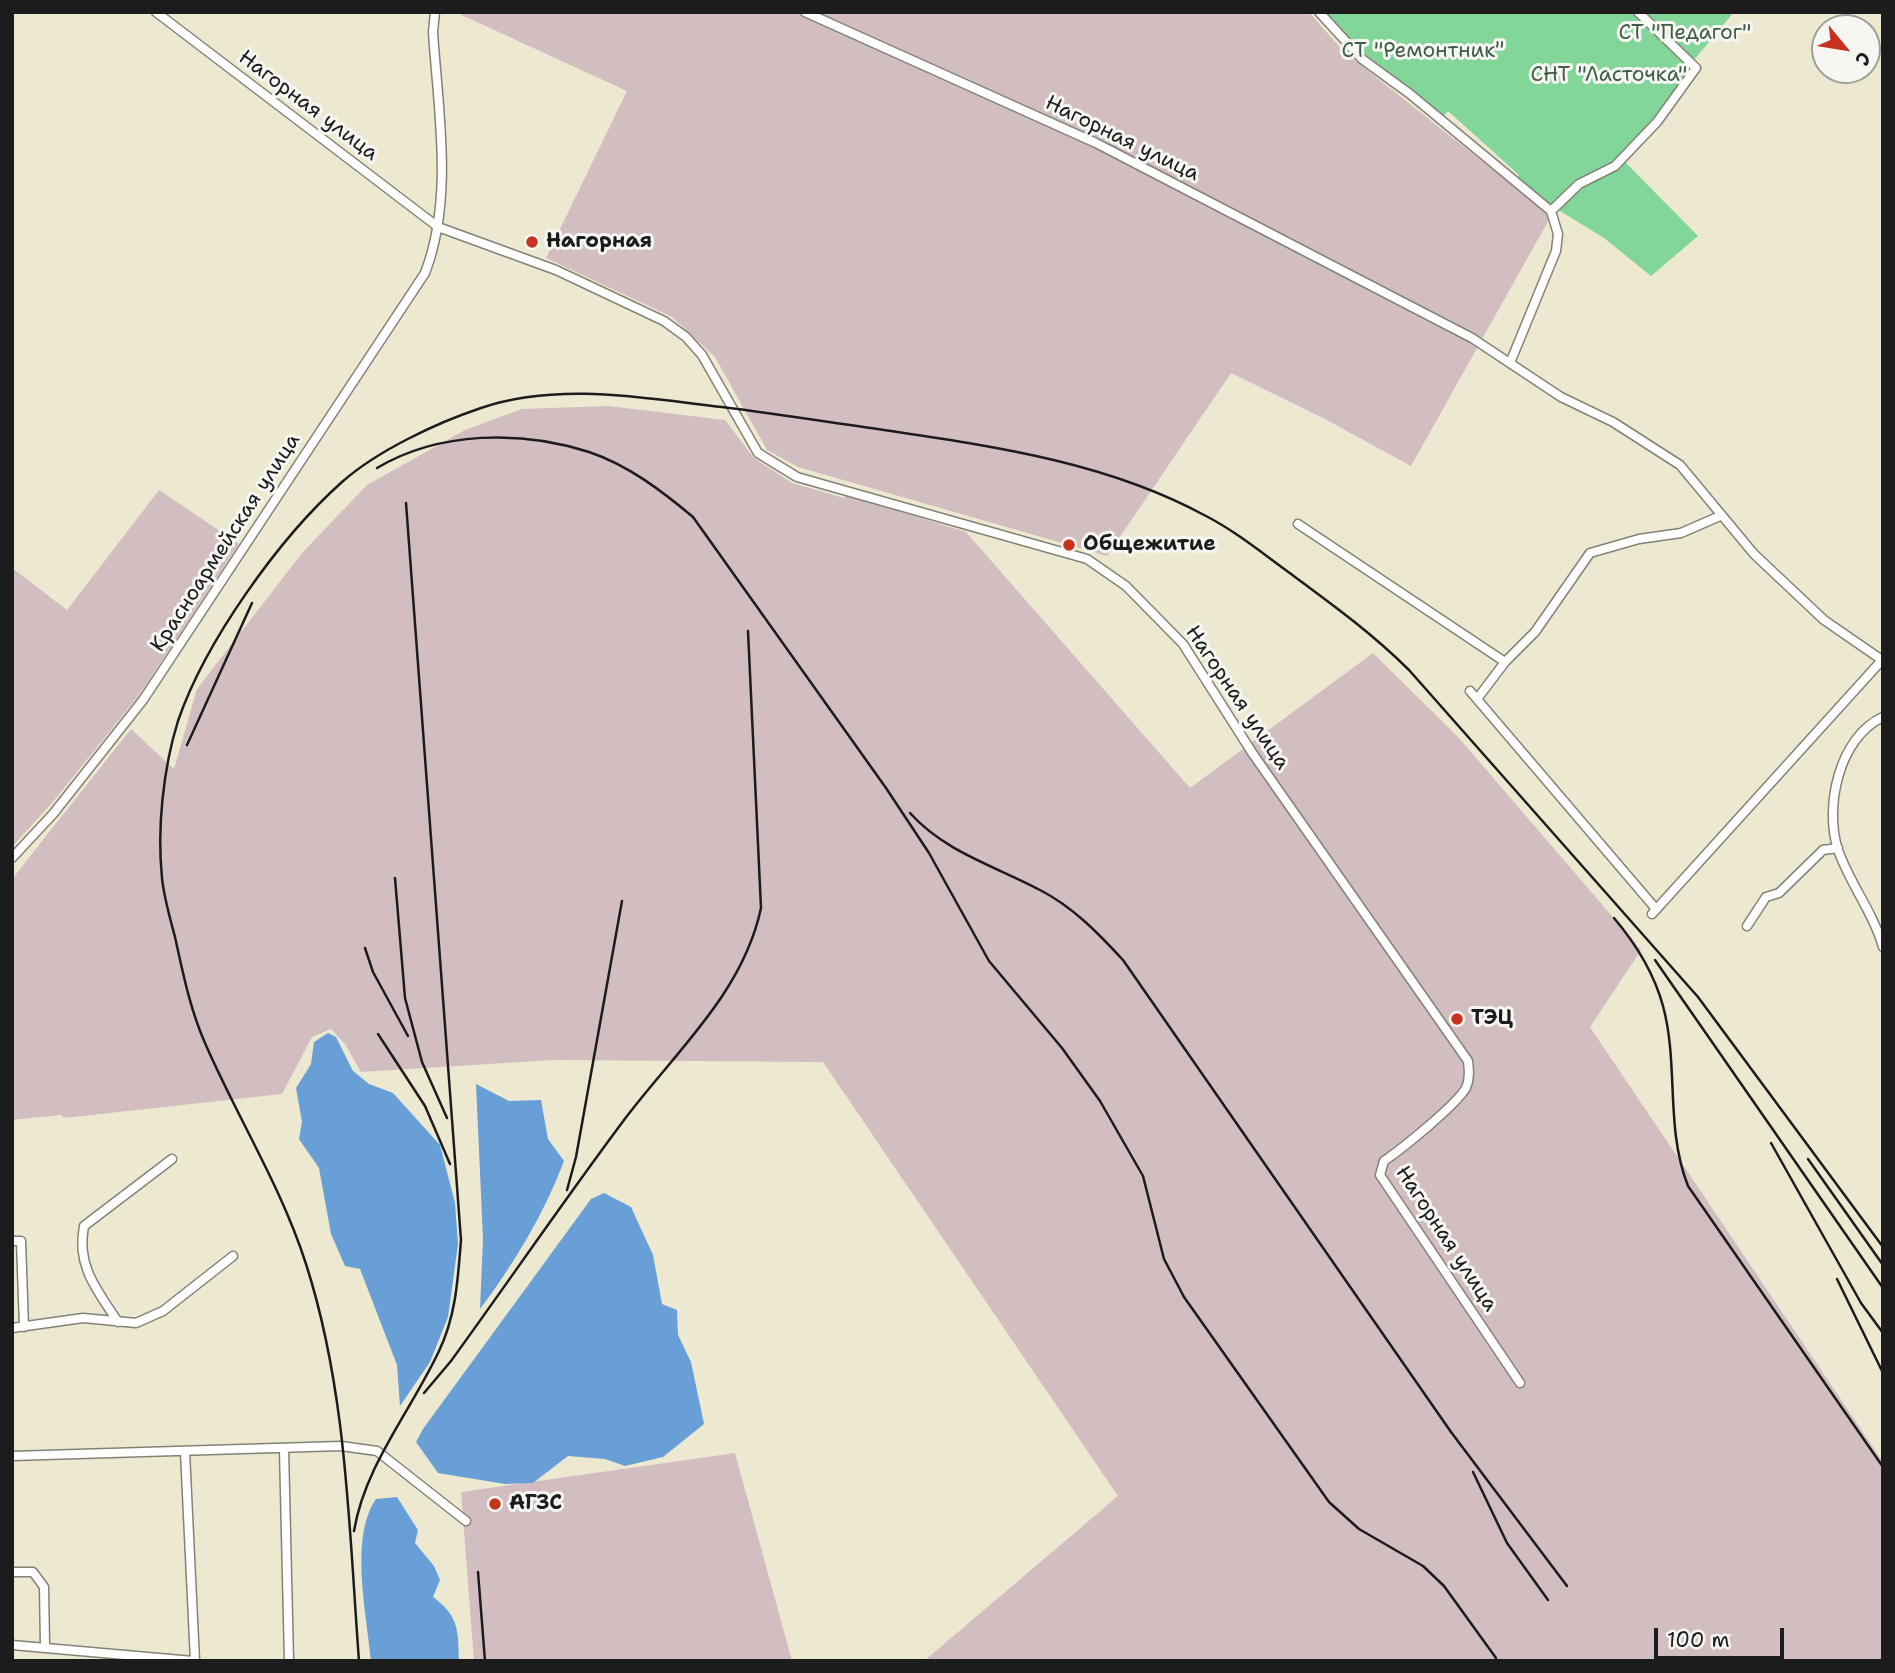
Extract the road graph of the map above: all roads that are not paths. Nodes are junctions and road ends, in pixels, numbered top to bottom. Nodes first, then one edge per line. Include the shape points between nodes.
1 (156, 12) edge
2 (435, 12) edge
3 (805, 12) edge
4 (1319, 12) edge
5 (1638, 12) edge
6 (1552, 211) junction
7 (438, 227) junction
8 (1510, 363) junction
9 (1720, 516) junction
10 (1298, 524) dead end
11 (1882, 659) edge
12 (1505, 662) junction
13 (1470, 691) dead end
14 (1477, 699) junction
15 (1883, 717) edge
16 (1838, 848) junction
17 (12, 858) edge
18 (1747, 926) dead end
19 (1883, 947) edge
20 (172, 1159) dead end
21 (12, 1241) edge
22 (233, 1256) dead end
23 (118, 1322) junction
24 (24, 1327) junction
25 (12, 1328) edge
26 (1520, 1383) dead end
27 (284, 1449) junction
28 (185, 1452) junction
29 (12, 1456) edge
30 (466, 1521) dead end
31 (12, 1572) edge
32 (12, 1645) edge
33 (45, 1646) junction
34 (194, 1661) edge
35 (289, 1661) edge

1 - 7 street, Нагорная улица
2 - 7 street via 441,157
3 - 8 street, Нагорная улица via 1096,143 1472,338
4 - 6 street via 1362,59
5 - 6 street via 1696,68 1657,122 1615,166 1579,184
6 - 8 street via 1558,234 1556,251
7 - 17 street, Красноармейская улица via 425,273 143,700
7 - 26 street, Нагорная улица via 556,270 664,321 702,355 758,453 797,477 1087,559 1126,586 1183,644 1253,754 1468,1061 1466,1087 1456,1100 1384,1161 1380,1175
8 - 9 street, Нагорная улица via 1680,465
9 - 11 street, Нагорная улица via 1824,620
9 - 12 street via 1681,533 1590,553 1535,632
10 - 12 street
11 - 14 street via 1654,912
12 - 14 street
13 - 14 street
15 - 16 street via 1858,735 1840,768 1835,820
16 - 18 street via 1823,850 1779,893 1766,897
16 - 19 street
20 - 23 street via 84,1226 80,1247 90,1279
21 - 24 street via 20,1241
22 - 23 street via 163,1311 136,1324
23 - 24 street via 83,1318
24 - 25 street
27 - 28 street
27 - 30 street via 341,1446 377,1451
27 - 35 street
28 - 29 street
28 - 34 street
31 - 33 street via 33,1572 44,1587
32 - 33 street
33 - 34 street

